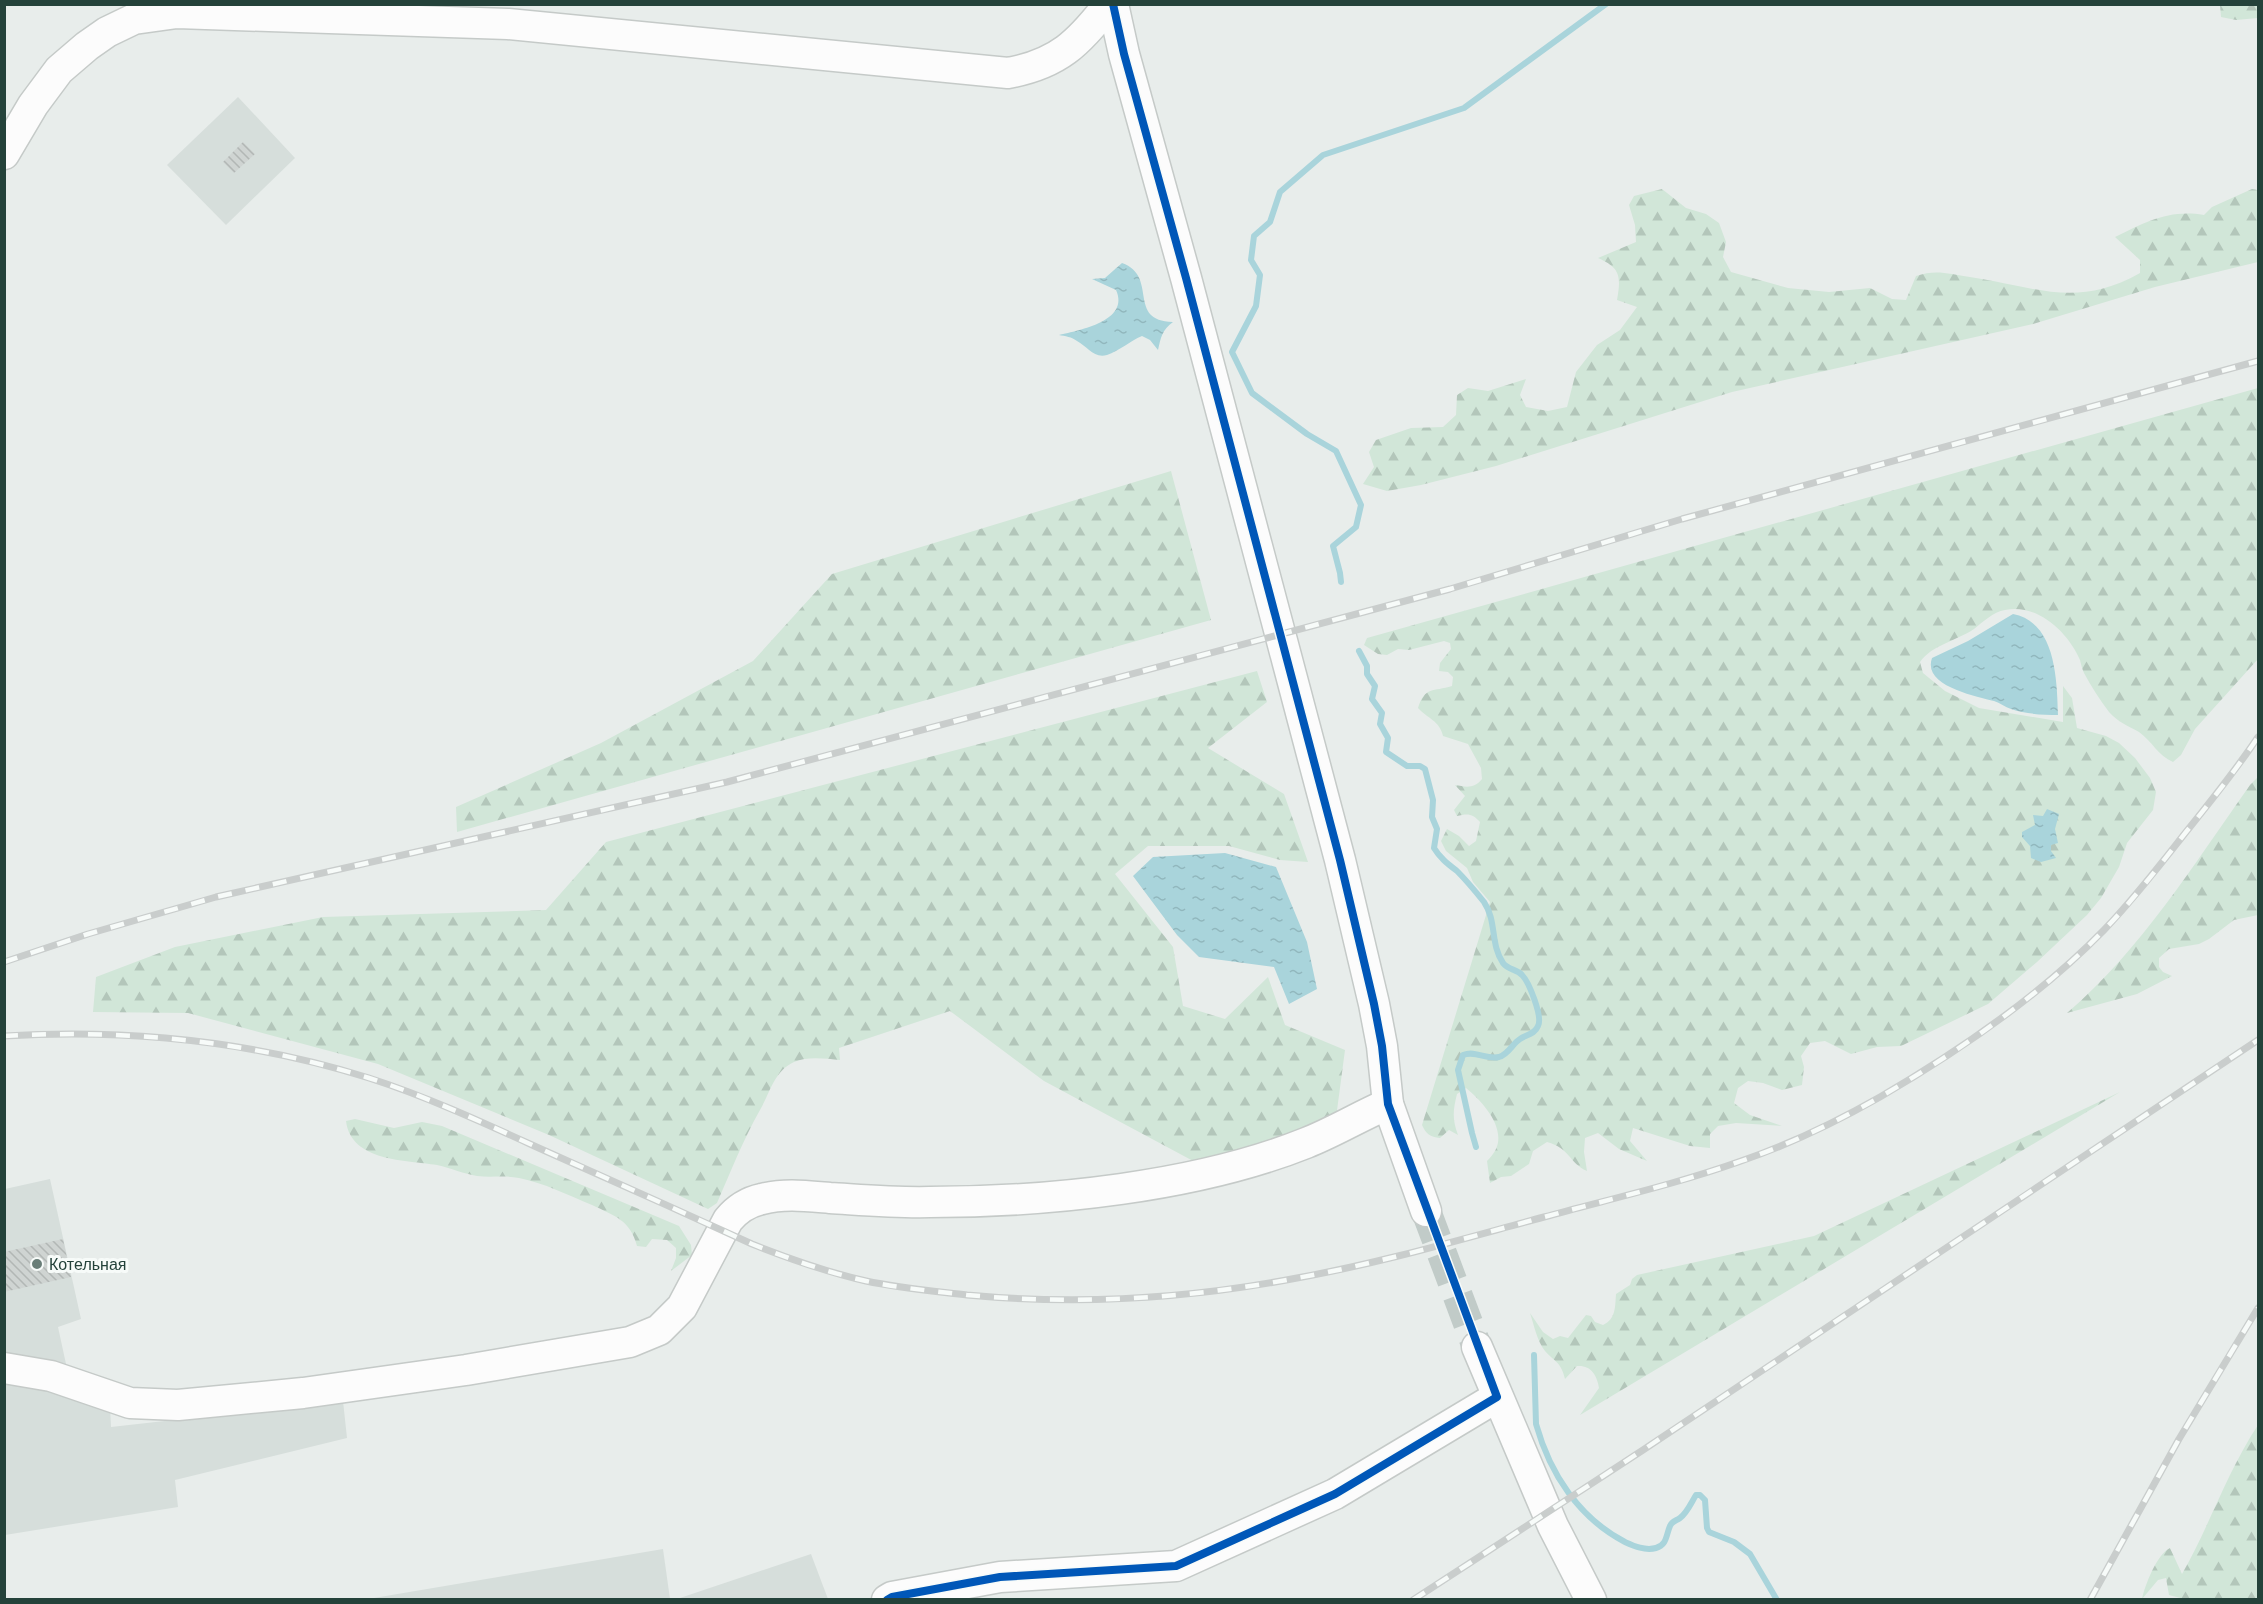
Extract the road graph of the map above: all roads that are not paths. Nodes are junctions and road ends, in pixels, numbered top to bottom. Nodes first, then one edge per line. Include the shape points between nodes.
1 (1111, 4) edge
2 (4, 154) edge
3 (1388, 1104) junction
4 (1426, 1211) tunnel mouth
5 (1477, 1347) tunnel mouth
6 (4, 1368) edge
7 (1497, 1397) junction
8 (887, 1599) edge
9 (1592, 1599) edge

1 - 2 street via 1085,35 1063,52 1042,64 1008,73 508,24 177,13 134,19 87,46 59,70
1 - 3 street via 1340,860 1374,1004
3 - 4 street
3 - 6 street via 1307,1143 1264,1158 1115,1189 929,1203 796,1196 761,1199 747,1204 728,1220 690,1293 671,1319 646,1337 615,1345 303,1393 178,1405 130,1403 51,1376
5 - 7 street
7 - 8 street via 1335,1494 1176,1566 1000,1577
7 - 9 street via 1553,1526

